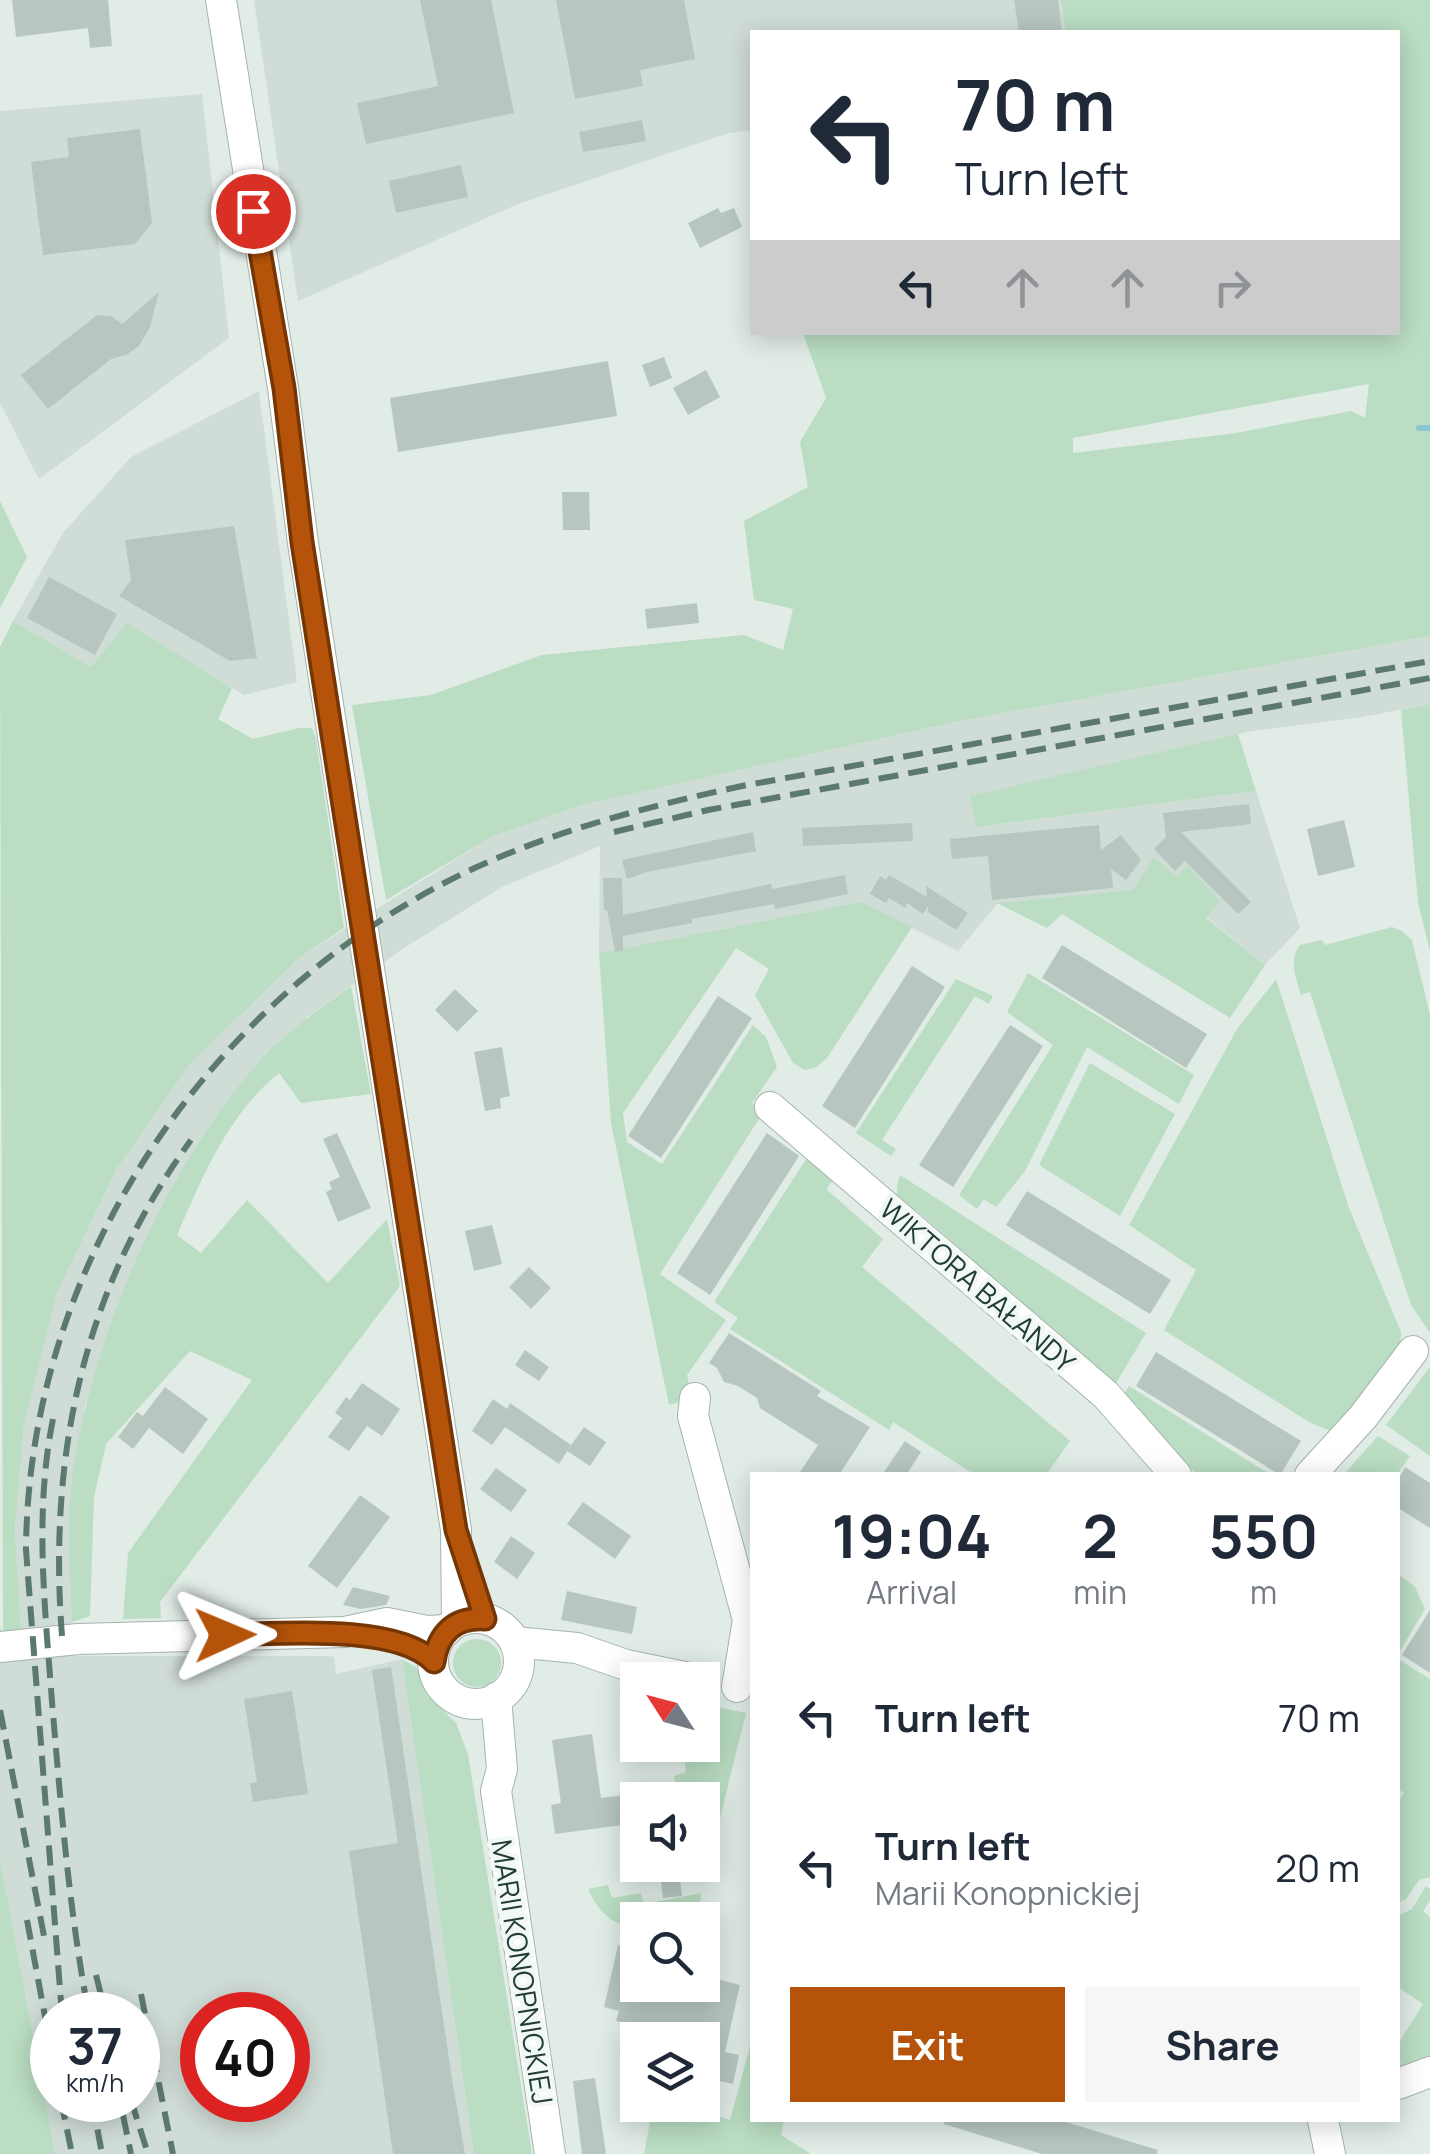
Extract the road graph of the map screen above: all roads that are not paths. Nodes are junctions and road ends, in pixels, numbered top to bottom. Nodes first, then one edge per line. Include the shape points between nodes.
1 (221, 0) edge
2 (770, 1106) dead end
3 (1412, 1351) dead end
4 (695, 1398) dead end
5 (1173, 1472) edge
6 (1313, 1472) edge
7 (463, 1624) junction
8 (345, 1632) junction
9 (0, 1647) edge
10 (516, 1656) junction
11 (434, 1662) junction
12 (620, 1663) edge
13 (720, 1684) edge
14 (745, 1690) edge
15 (482, 1701) junction
16 (1430, 2072) edge
17 (1400, 2083) edge
18 (1323, 2122) edge
19 (550, 2154) edge
20 (1330, 2154) edge

1 - 7 street via 456,1530
2 - 5 street, WIKTORA BAŁANDY via 1106,1395
3 - 6 street
4 - 14 street via 693,1416 748,1620
7 - 8 street via 427,1631 387,1623
7 - 10 street via 498,1624
7 - 11 street via 436,1648
8 - 9 street
8 - 11 street via 416,1648
10 - 12 street via 577,1648
10 - 15 street via 506,1690
11 - 15 street via 449,1694
13 - 14 street
15 - 19 street, MARII KONOPNICKIEJ via 484,1774 496,1791
16 - 17 street
18 - 20 street

